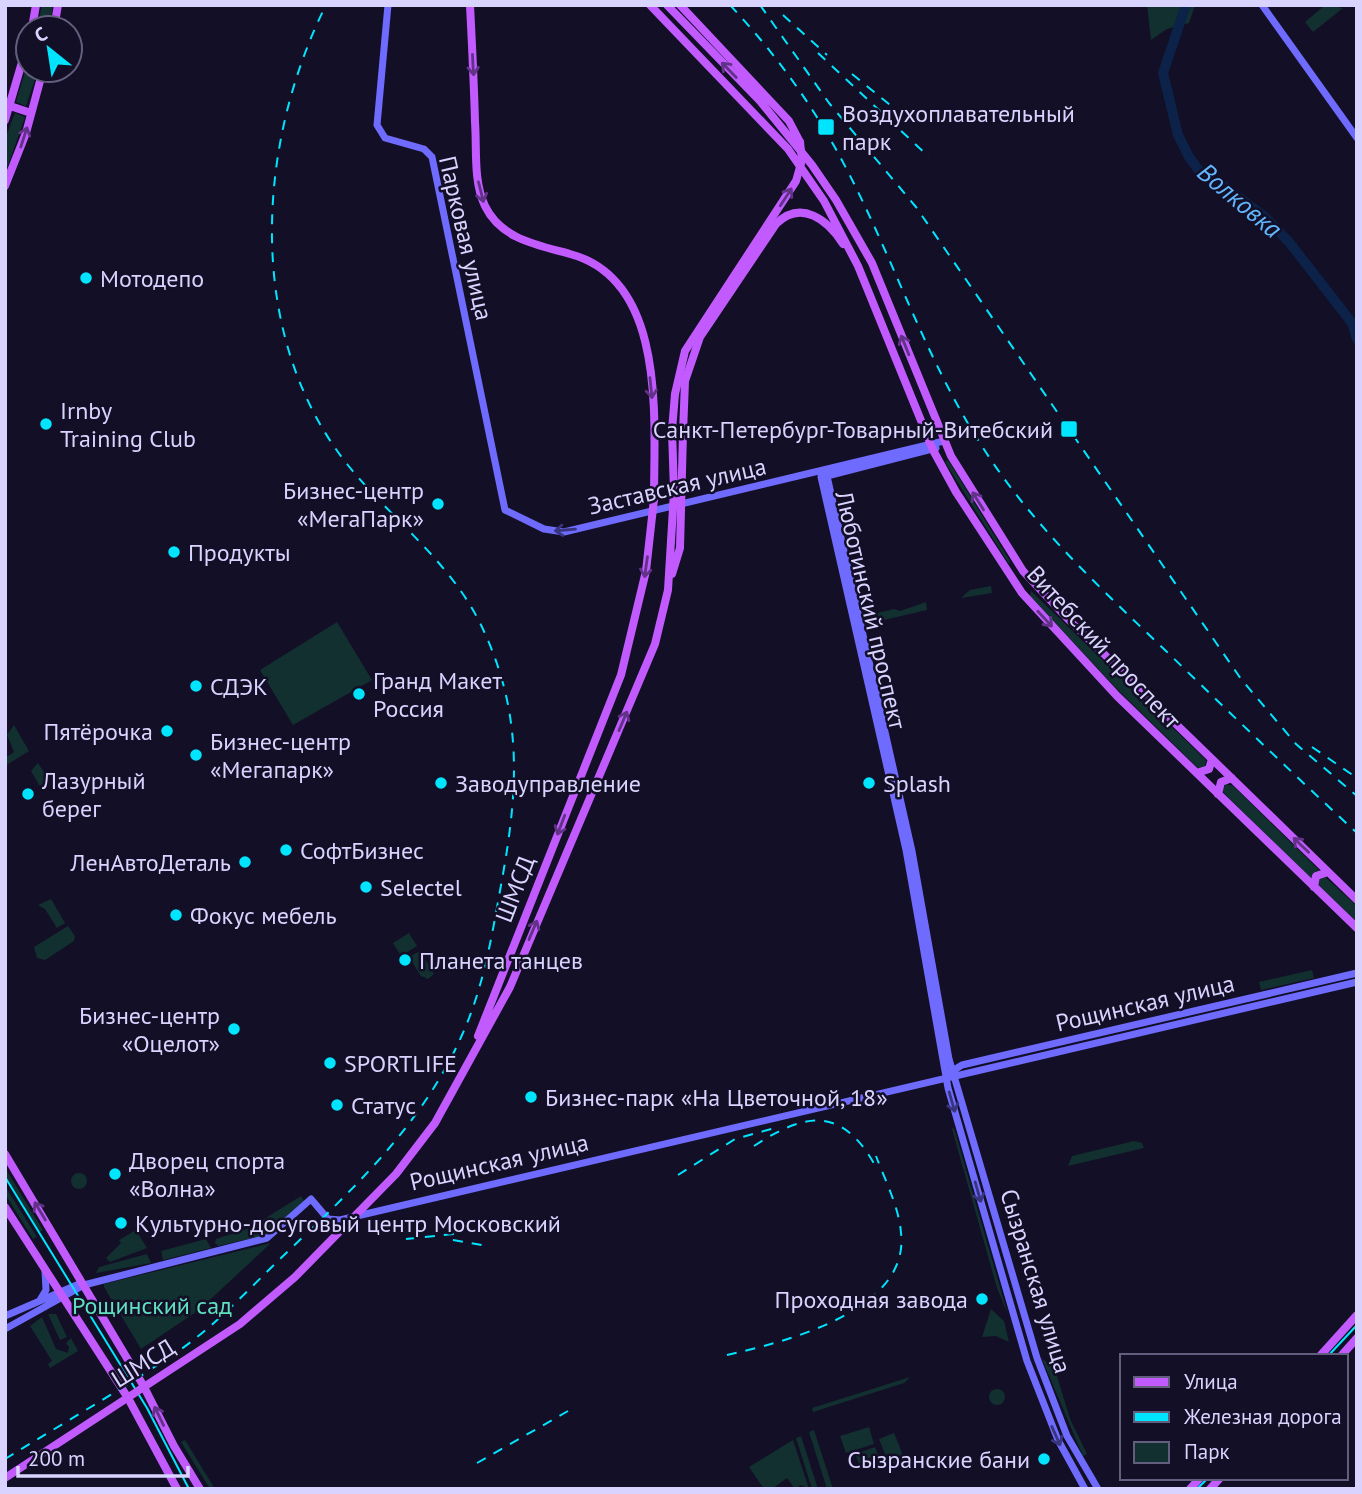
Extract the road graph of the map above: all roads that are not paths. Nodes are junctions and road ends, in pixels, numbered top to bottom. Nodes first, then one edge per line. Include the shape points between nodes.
1 (388, 5) edge
2 (470, 5) edge
3 (650, 5) edge
4 (667, 5) edge
5 (680, 5) edge
6 (1262, 5) edge
7 (16, 84) edge
8 (39, 84) edge
9 (10, 106) junction
10 (31, 113) junction
11 (5, 120) edge
12 (1357, 138) edge
13 (5, 186) edge
14 (858, 267) junction
15 (944, 441) junction
16 (932, 447) junction
17 (825, 473) junction
18 (505, 510) joint
19 (1014, 559) junction
20 (1003, 565) junction
21 (668, 590) junction
22 (1212, 760) junction
23 (1197, 773) junction
24 (1232, 779) junction
25 (1218, 794) junction
26 (1328, 872) junction
27 (1314, 887) junction
28 (1357, 900) edge
29 (1357, 928) edge
30 (1357, 973) edge
31 (1357, 982) edge
32 (954, 1072) junction
33 (946, 1078) junction
34 (5, 1154) edge
35 (5, 1207) edge
36 (45, 1271) junction
37 (84, 1284) junction
38 (61, 1294) junction
39 (40, 1301) junction
40 (1357, 1315) edge
41 (5, 1317) edge
42 (5, 1329) edge
43 (1357, 1338) edge
44 (1322, 1354) edge
45 (1343, 1354) edge
46 (1051, 1397) junction
47 (1041, 1401) junction
48 (5, 1477) edge
49 (177, 1489) edge
50 (200, 1489) edge
51 (1085, 1489) edge
52 (1098, 1489) edge

1 - 18 street, Парковая улица via 377,125 385,138 424,149 432,157
2 -> 48 main road, ШМСД, bridge via 479,187 492,217 515,237 574,255 612,274 640,321 652,394 654,499 637,618 610,709 466,1060 431,1122 394,1172 293,1276 210,1343
3 - 14 main road, Витебский проспект via 788,149 824,201
15 -> 4 main road, Витебский проспект via 872,263 830,190 760,101
21 -> 5 main road, ШМСД, bridge via 674,492 672,430 685,351 790,192 802,152 794,128
6 - 12 street
7 - 9 main road
8 - 10 main road
9 - 10 main road
9 - 11 main road
13 -> 10 main road
14 - 16 main road, Витебский проспект
14 - 21 main road, bridge via 821,218 802,212 780,220 700,337 685,381 680,548
15 - 16 street, Заставская улица
19 -> 15 main road, Витебский проспект
16 - 17 street, Заставская улица
16 - 20 main road, Витебский проспект
17 -> 18 street, Заставская улица via 564,532 544,529
17 - 32 street, Люботинский проспект via 911,843
17 - 33 street, Люботинский проспект via 822,485 906,850
19 - 20 main road via 1011,565
19 - 22 main road, Витебский проспект
20 -> 23 main road, Витебский проспект via 1092,670
48 -> 21 main road, ШМСД, bridge via 195,1356 268,1302 371,1200 435,1123 510,987 655,645
22 - 23 main road via 1209,769
22 - 24 main road, Витебский проспект
23 - 25 main road, Витебский проспект
24 - 25 main road via 1222,782
26 -> 24 main road, Витебский проспект
25 - 27 main road, Витебский проспект
26 - 27 main road via 1316,876
26 - 28 main road, Витебский проспект
27 - 29 main road, Витебский проспект
30 - 32 street, Рощинская улица
31 - 32 street, Рощинская улица
32 - 33 street, Рощинская улица
32 - 46 street, Сызранская улица
33 - 37 street, Рощинская улица via 340,1220 328,1219 311,1199 267,1238
33 -> 47 street, Сызранская улица
37 -> 34 main road
35 - 36 main road
36 - 38 main road
36 - 39 street via 46,1290
37 - 38 street, Рощинская улица
50 -> 37 main road
38 - 39 street, Рощинская улица
38 - 42 street, Рощинская улица
38 - 49 main road via 128,1398
39 - 41 street, Рощинская улица
40 - 44 main road
43 - 45 main road
46 - 47 street
46 - 52 street, Сызранская улица via 1075,1452
47 -> 51 street, Сызранская улица

